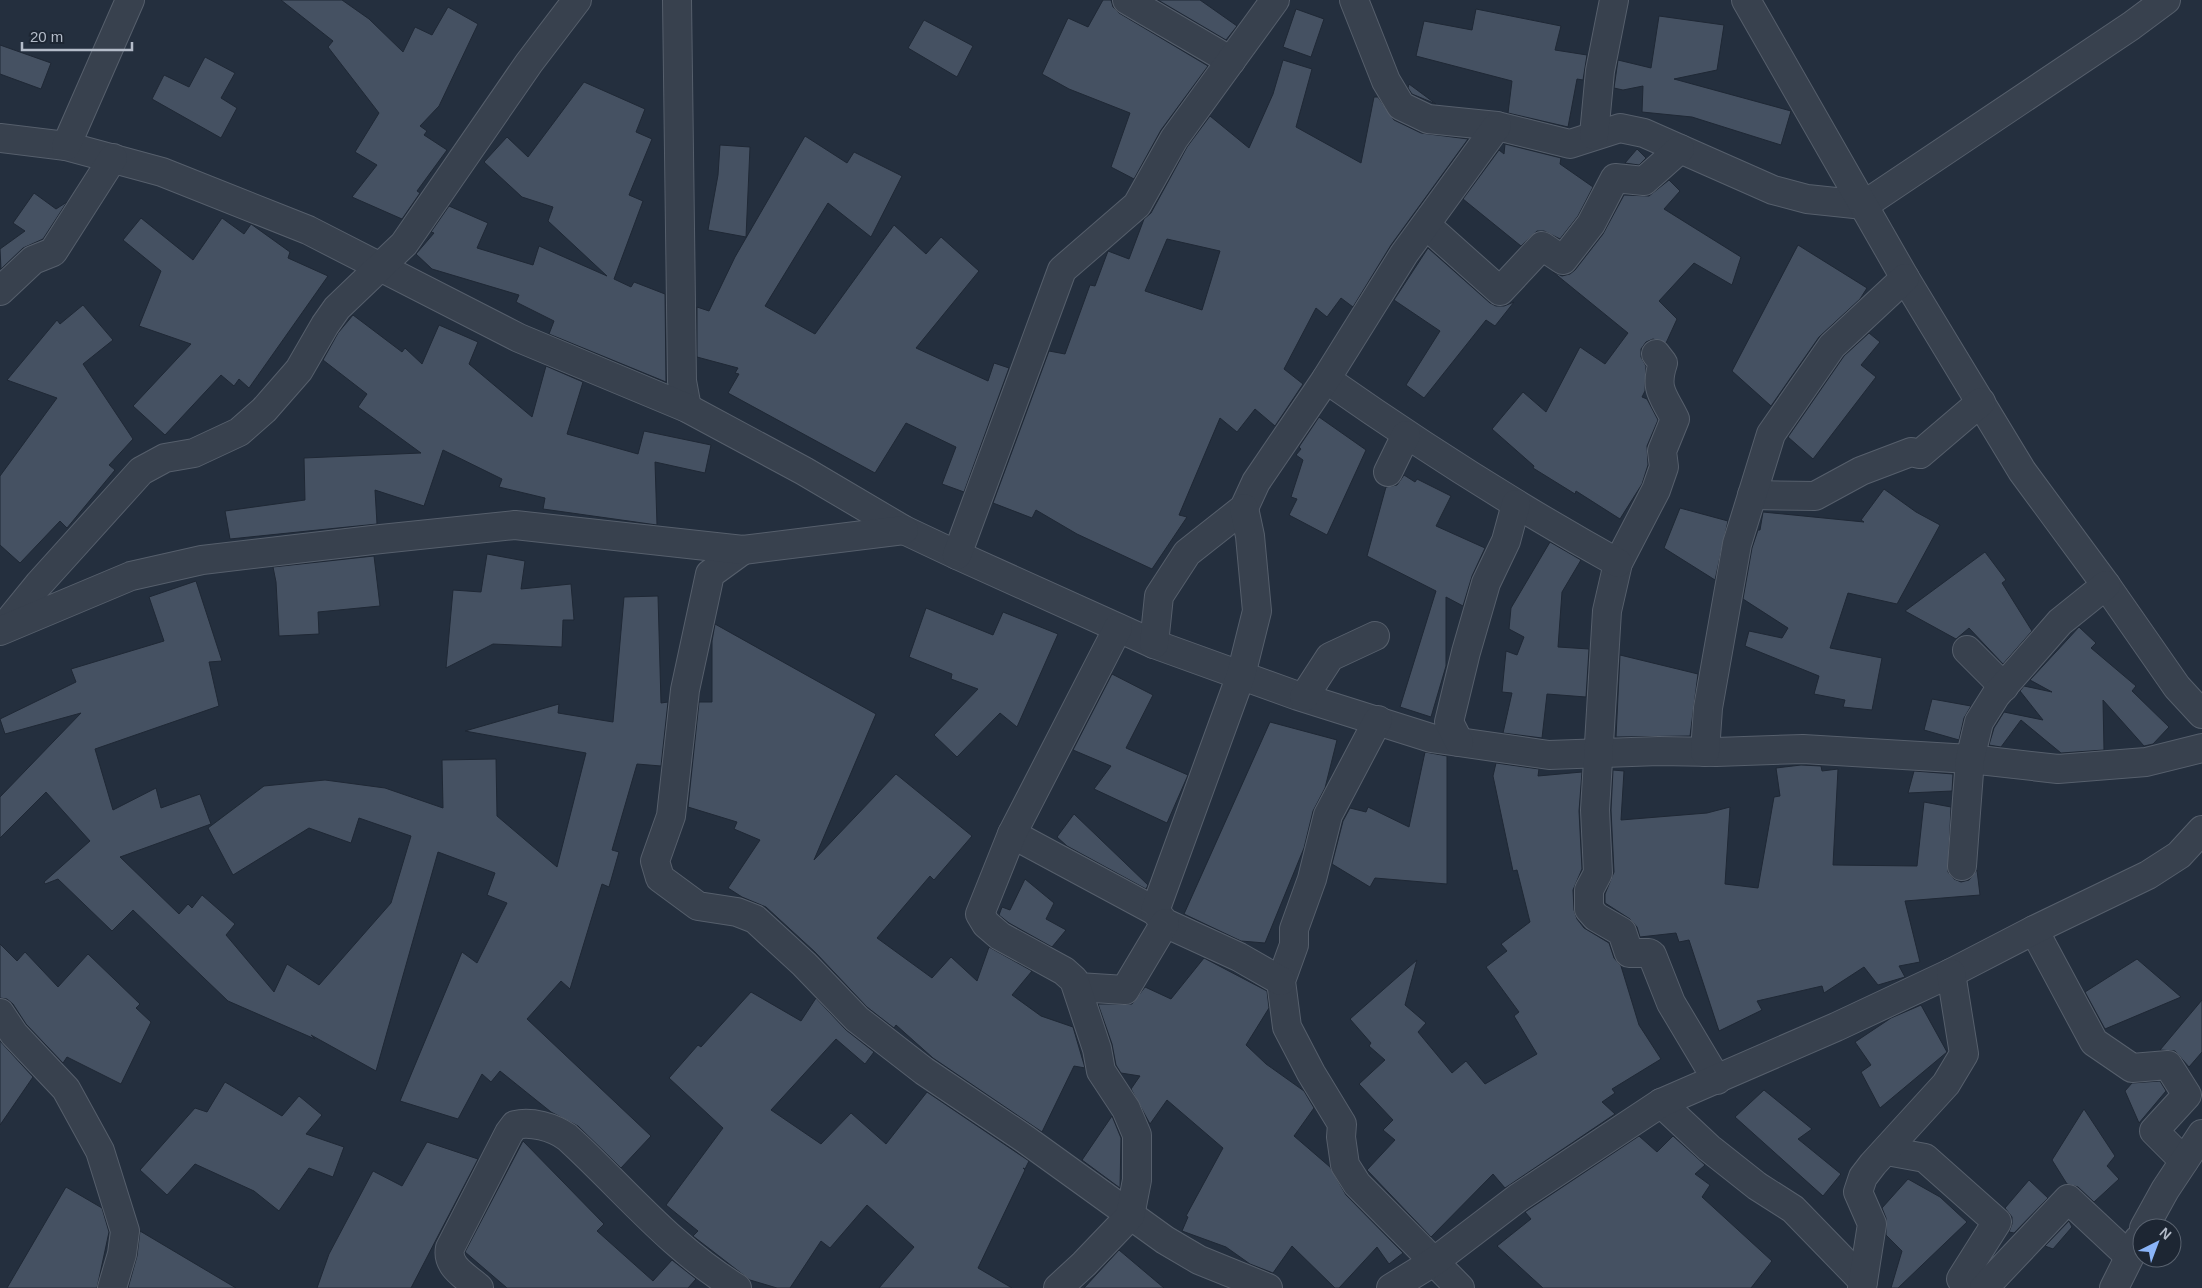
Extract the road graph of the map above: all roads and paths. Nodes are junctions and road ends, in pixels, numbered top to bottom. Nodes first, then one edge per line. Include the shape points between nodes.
1 (130, 0) edge
2 (577, 0) edge
3 (677, 0) edge
4 (1128, 0) edge
5 (1275, 0) edge
6 (1354, 0) edge
7 (1614, 0) edge
8 (1746, 0) edge
9 (2166, 0) edge
10 (1231, 61) junction
11 (1497, 126) junction
12 (1594, 135) junction
13 (0, 138) edge
14 (66, 146) junction
15 (1680, 149) junction
16 (113, 158) junction
17 (1864, 205) junction
18 (1426, 225) junction
19 (381, 266) junction
20 (1905, 278) junction
21 (0, 291) edge
22 (1656, 354) dead end
23 (1326, 379) junction
24 (1980, 402) junction
25 (687, 408) junction
26 (1406, 435) junction
27 (1388, 472) dead end
28 (1752, 495) junction
29 (1516, 504) junction
30 (1244, 508) junction
31 (904, 530) junction
32 (743, 550) junction
33 (957, 555) junction
34 (1618, 563) junction
35 (2106, 585) junction
36 (1118, 628) junction
37 (1, 631) edge
38 (1375, 636) dead end
39 (1154, 644) junction
40 (1967, 650) dead end
41 (1241, 675) junction
42 (2004, 686) junction
43 (1304, 698) junction
44 (2202, 714) edge
45 (1378, 720) junction
46 (1459, 742) junction
47 (2202, 748) edge
48 (1705, 752) junction
49 (1598, 753) junction
50 (1970, 759) junction
51 (2202, 830) edge
52 (1012, 834) junction
53 (1962, 866) dead end
54 (1160, 917) junction
55 (2034, 930) junction
56 (1951, 973) junction
57 (1282, 981) junction
58 (1078, 987) junction
59 (0, 1013) edge
60 (1717, 1080) junction
61 (1661, 1103) junction
62 (2202, 1134) edge
63 (1887, 1151) junction
64 (2184, 1161) junction
65 (1130, 1216) junction
66 (2150, 1218) edge
67 (2132, 1250) edge
68 (2129, 1256) junction
69 (1435, 1261) junction
70 (1068, 1284) edge
71 (1863, 1284) edge
72 (112, 1288) edge
73 (480, 1288) edge
74 (736, 1288) edge
75 (1268, 1288) edge
76 (1391, 1288) edge
77 (1460, 1288) edge
78 (1976, 1288) edge
79 (1984, 1288) edge
80 (2114, 1288) edge

1 - 14 street
2 - 19 street via 528,63 404,244
3 - 25 street via 682,381
4 - 10 street
5 - 10 street
6 - 11 street via 1386,81 1400,106 1428,120
7 - 12 street via 1600,71
8 - 17 street
9 - 17 street
10 - 33 street via 1174,139 1137,205 1062,270
11 - 12 street via 1570,144
11 - 18 street
12 - 15 street via 1620,128 1629,129
13 - 14 street
14 - 16 street
15 - 17 street via 1773,190 1807,199
15 - 18 street via 1644,181 1615,178 1591,224 1563,260 1542,246 1500,291
16 - 19 street via 234,199
16 - 21 street via 53,252 33,260
17 - 20 street
18 - 23 street via 1404,254
19 - 25 street via 519,338
19 - 37 street via 337,308 299,370 264,410 239,432 194,453 165,458 141,471
20 - 24 street
20 - 28 street via 1832,346 1771,434
22 - 34 street via 1663,363 1658,378 1661,397 1675,419 1662,450 1664,467 1656,490
23 - 26 street
23 - 30 street via 1256,482
24 - 28 street via 1920,454 1911,452 1862,471 1815,496
24 - 35 street via 2022,471
25 - 31 street
26 - 27 street
26 - 29 street
28 - 48 street via 1737,544 1708,708
29 - 34 street
29 - 46 street via 1506,541 1486,583 1449,722
30 - 39 street via 1187,553 1159,596
30 - 41 street via 1257,611
31 - 32 street
31 - 33 street
32 - 37 street via 515,525 381,539 202,560 131,576
32 - 65 street via 710,574 685,690 670,816 655,861 658,874 698,906 737,912 755,919 858,1019 924,1071 1025,1139
33 - 36 street
34 - 49 street via 1607,611
35 - 42 street via 2060,622
35 - 44 street via 2178,687
36 - 39 street
36 - 52 street
38 - 43 street via 1330,657
39 - 41 street
40 - 42 street
41 - 43 street
41 - 54 street
42 - 50 street via 1979,722
43 - 45 street
45 - 46 street via 1431,738
45 - 57 street via 1328,815
46 - 49 street via 1549,755
47 - 50 street via 2146,762 2058,769
48 - 49 street
48 - 50 street via 1803,749
49 - 60 street via 1595,818 1598,873 1589,890 1589,909 1596,917 1622,932 1629,953 1649,952 1652,955 1671,1003
50 - 53 street
51 - 55 street via 2179,855 2148,875
52 - 54 street
52 - 58 street via 981,908 981,918 1000,936 1069,974
54 - 57 street
54 - 58 street via 1125,990
55 - 56 street
55 - 64 street via 2094,1042 2132,1068 2168,1065 2187,1095 2154,1131
56 - 60 street
56 - 63 street via 1964,1054 1946,1084
57 - 69 street via 1287,1027 1342,1124 1347,1171 1356,1184
58 - 65 street via 1101,1071 1126,1109 1137,1134 1137,1180
59 - 72 street via 14,1034 66,1088 100,1151 125,1231
60 - 61 street
61 - 69 street via 1519,1197
61 - 71 street via 1708,1148 1793,1209
62 - 64 street
63 - 71 street via 1873,1164 1858,1192 1872,1224
63 - 78 street via 1925,1158 1997,1222 1961,1279
64 - 66 street
65 - 70 street
65 - 75 street via 1199,1260
67 - 68 street
68 - 79 street via 2068,1199
68 - 80 street
69 - 76 street
69 - 77 street
73 - 74 street via 452,1264 450,1248 509,1133 515,1125 524,1123 557,1130 567,1137 642,1212 710,1272

